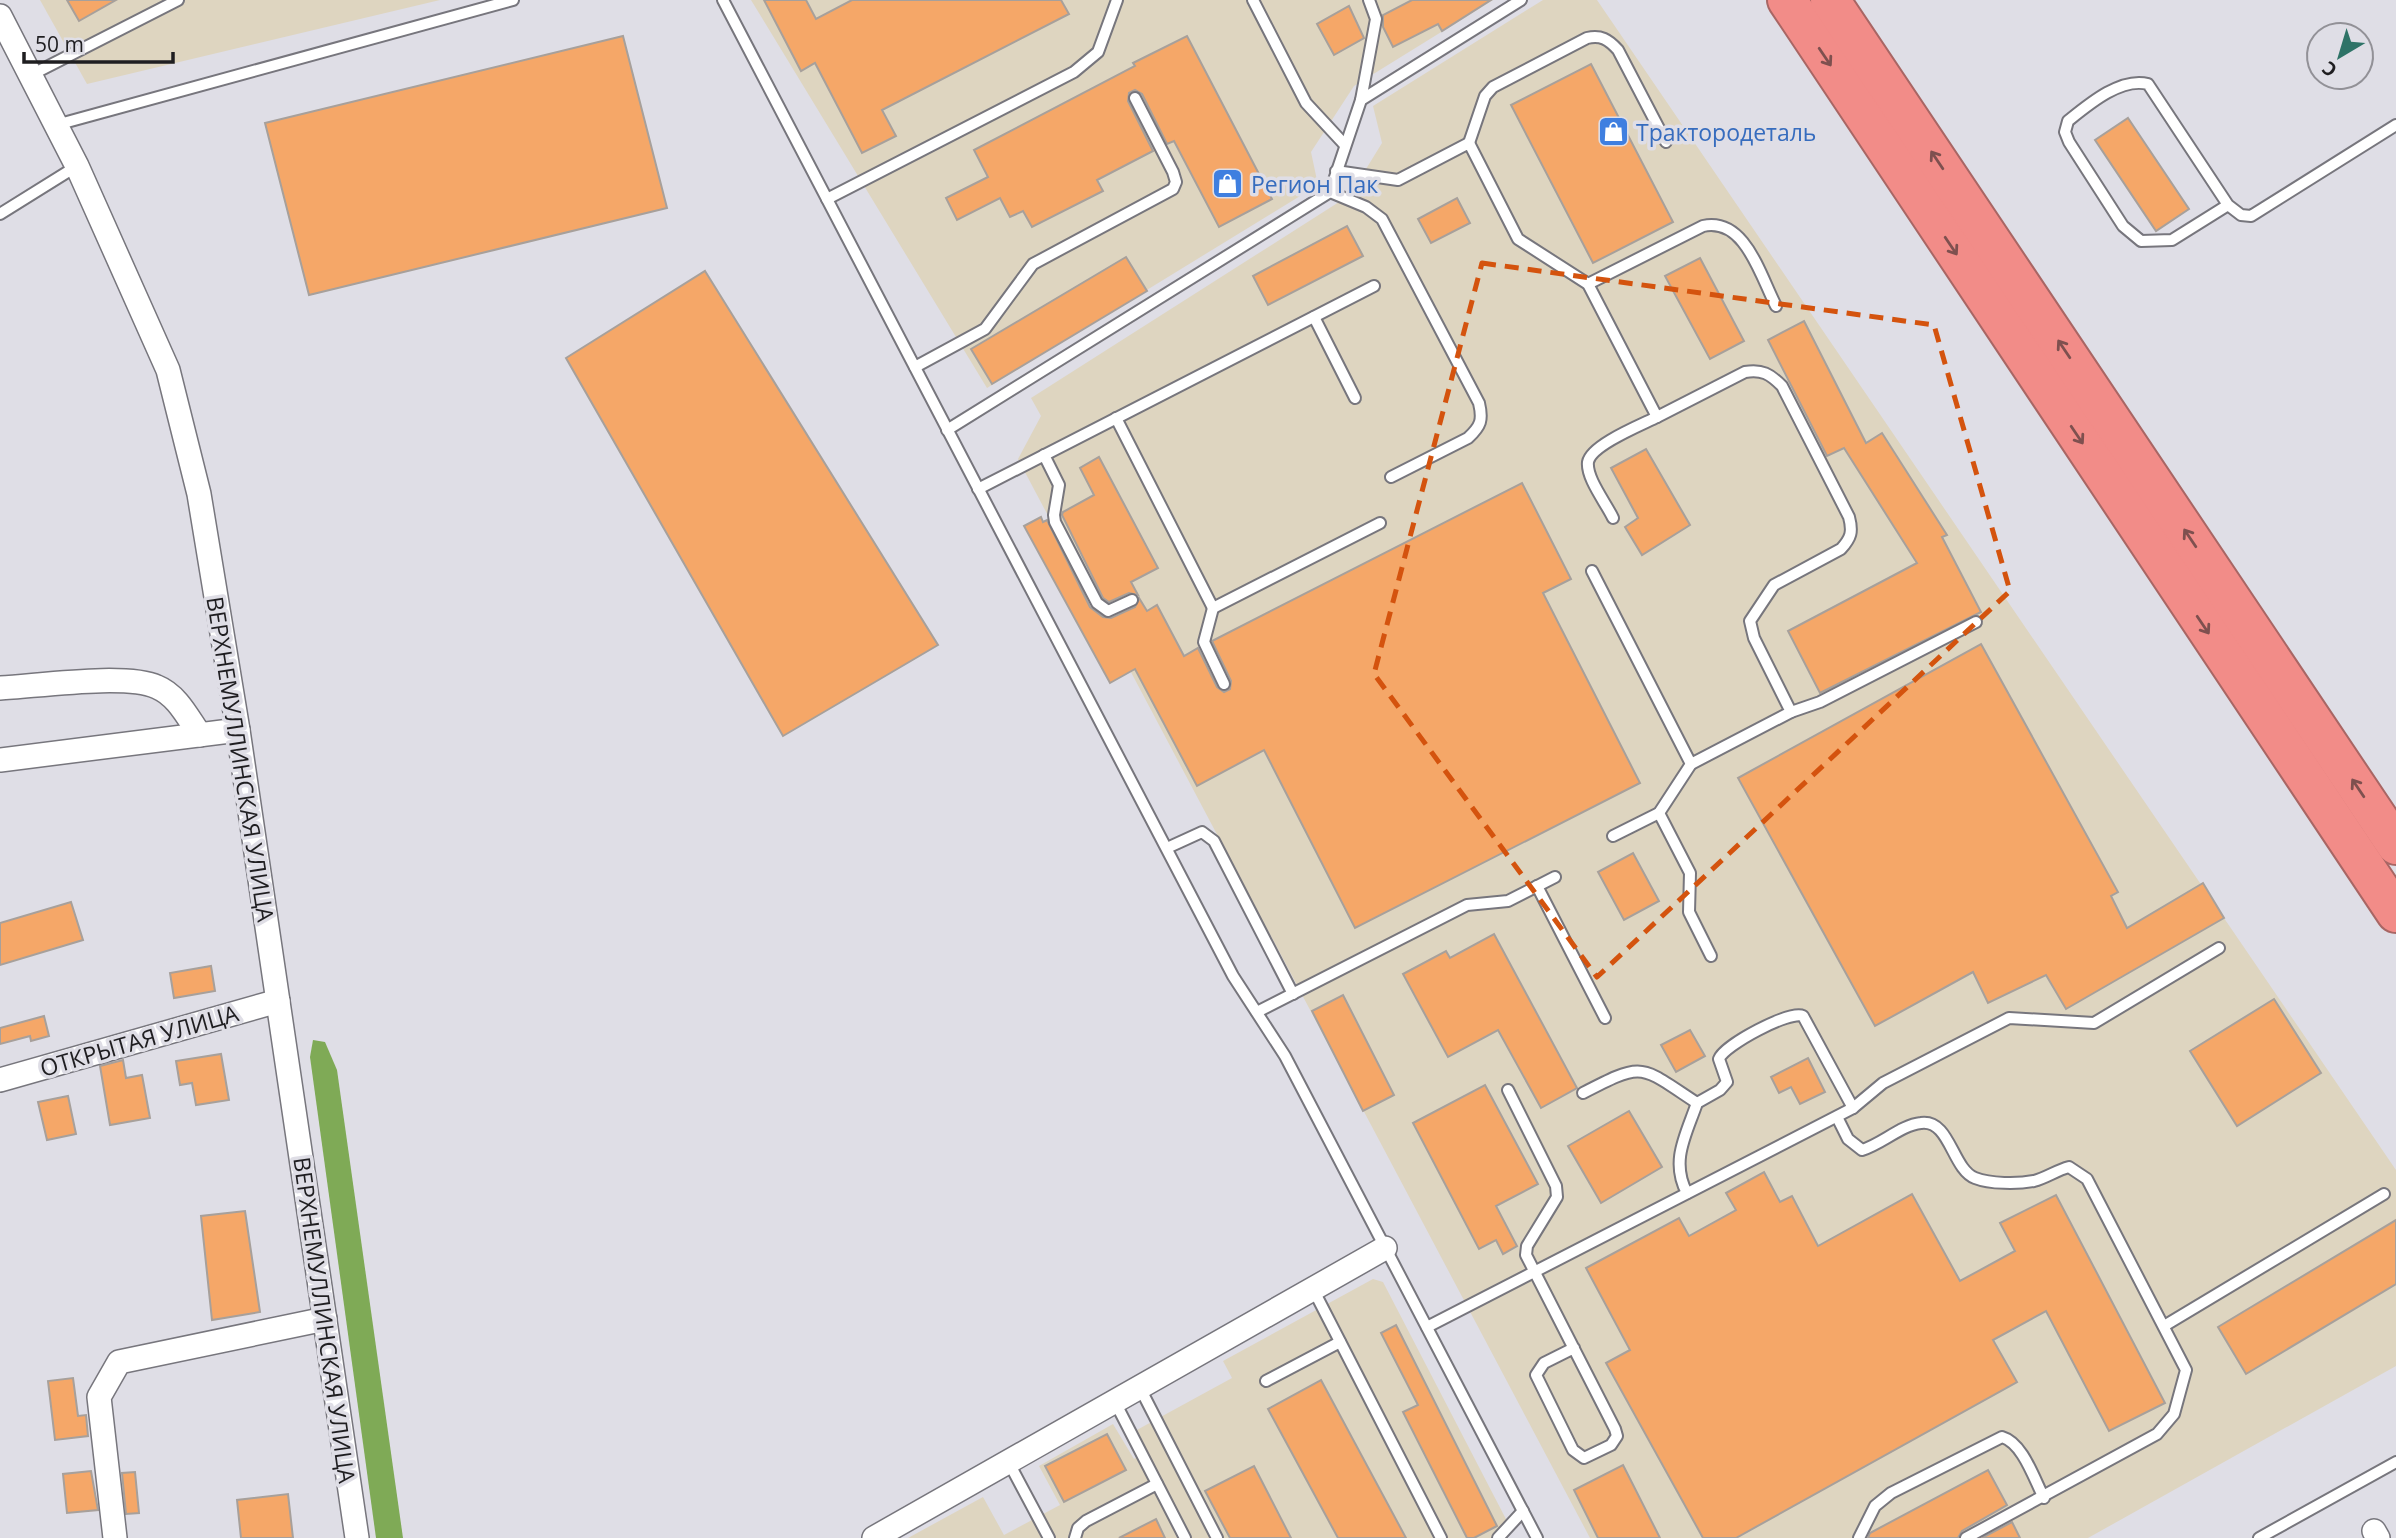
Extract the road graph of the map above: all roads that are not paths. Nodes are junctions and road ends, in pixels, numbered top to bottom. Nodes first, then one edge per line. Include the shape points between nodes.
1 (178, 0) edge
2 (513, 0) edge
3 (723, 0) edge
4 (1117, 0) edge
5 (1253, 0) edge
6 (1369, 0) edge
7 (1521, 0) edge
8 (1787, 0) edge
9 (1830, 0) edge
10 (0, 16) edge
11 (31, 75) junction
12 (1135, 98) dead end
13 (1361, 100) junction
14 (56, 125) junction
15 (2396, 125) edge
16 (1665, 142) dead end
17 (1469, 143) junction
18 (1345, 145) junction
19 (77, 166) junction
20 (1336, 171) junction
21 (1329, 192) junction
22 (827, 199) junction
23 (2228, 205) junction
24 (0, 214) edge
25 (1588, 284) junction
26 (1374, 286) dead end
27 (1776, 306) dead end
28 (1314, 317) junction
29 (915, 367) junction
30 (1355, 398) dead end
31 (1657, 417) junction
32 (1116, 418) junction
33 (947, 430) junction
34 (1044, 455) junction
35 (1391, 477) dead end
36 (978, 489) junction
37 (1613, 518) dead end
38 (1380, 523) dead end
39 (1592, 572) dead end
40 (1132, 600) dead end
41 (1213, 608) junction
42 (1976, 622) dead end
43 (1224, 684) dead end
44 (0, 688) edge
45 (1791, 712) junction
46 (238, 730) junction
47 (200, 735) junction
48 (0, 760) edge
49 (1691, 764) junction
50 (1659, 813) junction
51 (1613, 836) dead end
52 (2396, 845) edge
53 (1167, 848) junction
54 (1555, 877) dead end
55 (1537, 886) junction
56 (2396, 913) edge
57 (2219, 948) dead end
58 (1711, 956) dead end
59 (1293, 994) junction
60 (278, 1001) junction
61 (1257, 1012) junction
62 (1605, 1018) dead end
63 (0, 1080) edge
64 (1508, 1090) dead end
65 (1583, 1093) dead end
66 (1696, 1102) junction
67 (1853, 1108) junction
68 (1836, 1117) junction
69 (1687, 1194) junction
70 (2385, 1194) dead end
71 (1385, 1248) junction
72 (1534, 1272) junction
73 (1313, 1289) junction
74 (325, 1319) junction
75 (2164, 1326) junction
76 (1427, 1327) junction
77 (1340, 1342) junction
78 (1574, 1348) junction
79 (1266, 1381) dead end
80 (1140, 1388) junction
81 (1115, 1402) junction
82 (2396, 1462) edge
83 (1009, 1463) junction
84 (1157, 1484) junction
85 (2044, 1498) junction
86 (1523, 1511) junction
87 (116, 1538) edge
88 (357, 1538) edge
89 (874, 1538) edge
90 (1049, 1538) edge
91 (1075, 1538) edge
92 (1185, 1538) edge
93 (1217, 1538) edge
94 (1441, 1538) edge
95 (1498, 1538) edge
96 (1537, 1538) edge
97 (1859, 1538) edge
98 (1966, 1538) edge
99 (2259, 1538) edge

1 - 11 lane
2 - 14 lane
3 - 22 lane
4 - 22 lane via 1098,52 1074,72
5 - 18 lane via 1306,103
6 - 13 lane via 1376,19
7 - 13 lane
8 -> 56 highway
52 -> 9 highway
10 - 11 street, ВЕРХНЕМУЛЛИНСКАЯ УЛИЦА
11 - 14 street, ВЕРХНЕМУЛЛИНСКАЯ УЛИЦА
12 - 29 lane via 1173,172 1173,189 1033,264 985,329
13 - 18 lane
14 - 19 street, ВЕРХНЕМУЛЛИНСКАЯ УЛИЦА
15 - 23 lane via 2262,211 2241,215
16 - 17 lane via 1618,50 1598,35 1493,87 1485,96
17 - 20 lane via 1398,180
17 - 25 lane via 1518,239
18 - 20 lane
19 - 24 lane
19 - 46 street, ВЕРХНЕМУЛЛИНСКАЯ УЛИЦА via 168,370 199,495
20 - 21 lane
21 - 33 lane
21 - 35 lane via 1374,212 1388,228 1479,403 1482,418 1468,438
22 - 29 lane
23 - 23 lane via 2148,84 2122,85 2068,121 2065,132 2069,142 2123,226 2141,241 2172,240
25 - 27 lane via 1717,223 1742,240
25 - 31 lane
26 - 28 lane
28 - 30 lane
28 - 32 lane
29 - 33 lane
31 - 37 lane via 1599,447 1591,456 1590,473
31 - 45 lane via 1745,372 1771,375 1782,386 1849,517 1853,530 1849,540 1774,585 1750,621
32 - 34 lane
32 - 41 lane
33 - 36 lane
34 - 36 lane
34 - 40 lane via 1059,485 1055,522 1097,603 1108,611
36 - 53 lane
38 - 41 lane
39 - 49 lane
41 - 43 lane via 1204,642
42 - 45 lane via 1820,702
44 - 47 street via 132,681 174,697
45 - 49 lane
46 - 47 street
46 - 60 street, ВЕРХНЕМУЛЛИНСКАЯ УЛИЦА
47 - 48 street
49 - 50 lane
50 - 51 lane
50 - 58 lane via 1690,873 1689,912
53 - 59 lane via 1194,834 1209,834
53 - 61 lane via 1233,976
54 - 55 lane
55 - 59 lane via 1508,901 1466,905
55 - 62 lane
57 - 67 lane via 2094,1023 2009,1018 1883,1083
59 - 61 lane
60 - 63 street, ОТКРЫТАЯ УЛИЦА
60 - 74 street, ВЕРХНЕМУЛЛИНСКАЯ УЛИЦА
61 - 71 lane via 1285,1056
64 - 72 lane via 1556,1186 1557,1197 1527,1247
65 - 66 lane via 1633,1070 1655,1075
66 - 67 lane via 1725,1086 1719,1059 1727,1047 1797,1013 1808,1022
66 - 69 lane via 1677,1166
67 - 68 lane
68 - 69 lane
68 - 75 lane via 1848,1139 1862,1150 1912,1125 1934,1126 1946,1137 1966,1173 1975,1178 2020,1182 2069,1167 2079,1171
69 - 72 lane
70 - 75 lane
71 - 73 street
71 - 76 lane
72 - 76 lane
72 - 78 lane
73 - 77 lane
73 - 80 street
74 - 87 street via 119,1362 99,1398
74 - 88 street, ВЕРХНЕМУЛЛИНСКАЯ УЛИЦА
75 - 85 lane via 2186,1370 2167,1426
76 - 86 lane
77 - 79 lane
77 - 94 lane
78 - 78 lane via 1617,1436 1611,1445 1584,1458 1573,1450 1536,1375 1545,1363
80 - 81 street
80 - 93 lane
81 - 83 street
81 - 84 lane
82 - 99 lane
83 - 89 street
83 - 90 lane
84 - 91 lane via 1086,1521
84 - 92 lane
85 - 97 lane via 2018,1448 2002,1437 1891,1493 1875,1506
85 - 98 lane
86 - 95 lane
86 - 96 lane

